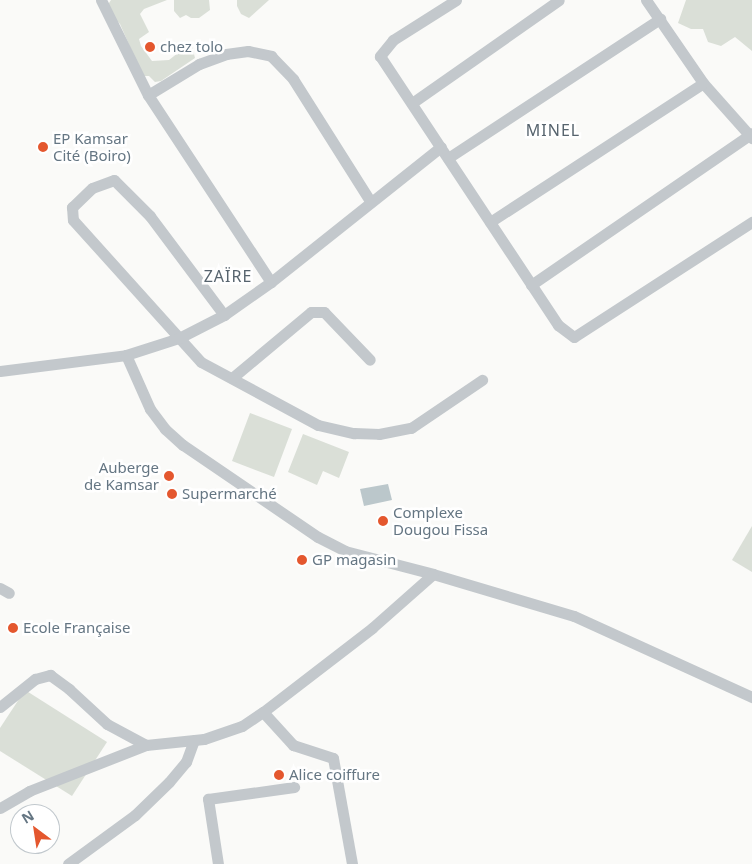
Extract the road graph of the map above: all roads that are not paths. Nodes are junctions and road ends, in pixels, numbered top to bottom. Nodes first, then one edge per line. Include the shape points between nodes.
1 (101, 0) edge
2 (456, 0) edge
3 (559, 0) edge
4 (646, 0) edge
5 (660, 19) junction
6 (703, 83) junction
7 (148, 95) junction
8 (412, 103) junction
9 (751, 135) edge
10 (441, 147) junction
11 (448, 158) junction
12 (370, 201) junction
13 (490, 222) junction
14 (752, 222) edge
15 (270, 282) junction
16 (532, 285) junction
17 (224, 314) junction
18 (179, 338) junction
19 (126, 355) junction
20 (370, 360) dead end
21 (0, 371) edge
22 (232, 378) junction
23 (482, 380) dead end
24 (433, 574) junction
25 (752, 697) edge
26 (0, 707) edge
27 (263, 712) junction
28 (194, 740) junction
29 (146, 745) junction
30 (294, 787) dead end
31 (0, 808) edge
32 (68, 864) edge
33 (218, 864) edge
34 (352, 864) edge

1 - 7 street
2 - 8 street via 394,40 380,56
3 - 8 street
4 - 5 street
5 - 6 street
5 - 11 street
6 - 9 street
6 - 13 street
7 - 12 street via 199,64 226,54 248,51 271,56 293,79
7 - 15 street
8 - 10 street
9 - 16 street
10 - 11 street
10 - 12 street
11 - 13 street
12 - 15 street
13 - 16 street
14 - 16 street via 574,337 558,325
15 - 17 street
17 - 18 street
17 - 18 street via 150,216 114,180 92,188 72,206 74,220
18 - 19 street
18 - 22 street via 201,362
19 - 21 street
19 - 24 street via 150,409 183,445 345,551
20 - 22 street via 324,312 311,312
22 - 23 street via 318,425 354,433 379,434 411,428
24 - 25 street via 596,624
24 - 27 street via 372,628
26 - 29 street via 36,679 50,675 107,724
27 - 28 street via 242,726
27 - 34 street via 292,745 332,758
28 - 29 street
28 - 32 street via 186,762 169,782 135,815
29 - 31 street via 29,791
30 - 33 street via 208,799

